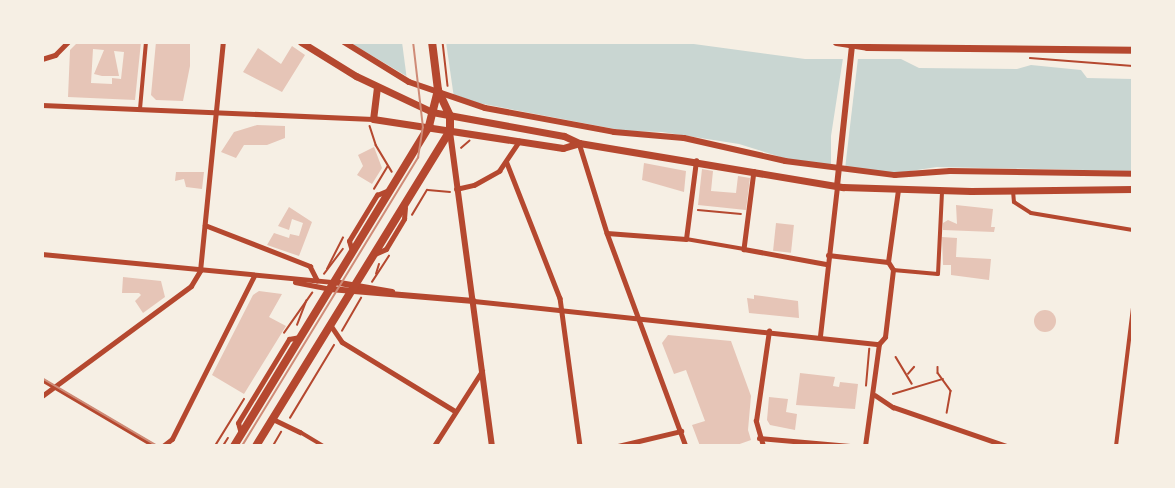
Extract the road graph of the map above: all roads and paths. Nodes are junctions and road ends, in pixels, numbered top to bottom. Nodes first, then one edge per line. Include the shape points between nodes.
1 (68, 42) edge
2 (146, 42) edge
3 (223, 42) edge
4 (301, 42) edge
5 (344, 42) edge
6 (432, 42) edge
7 (443, 42) edge
8 (836, 42) edge
9 (852, 45) junction
10 (1008, 45) edge
11 (1133, 50) edge
12 (1025, 58) dead end
13 (42, 59) edge
14 (1133, 66) edge
15 (377, 87) junction
16 (448, 90) dead end
17 (439, 94) junction
18 (42, 105) edge
19 (140, 109) junction
20 (217, 112) junction
21 (432, 112) junction
22 (450, 116) junction
23 (373, 119) junction
24 (429, 126) junction
25 (370, 128) dead end
26 (450, 131) junction
27 (469, 141) dead end
28 (519, 141) junction
29 (579, 143) junction
30 (457, 151) dead end
31 (696, 160) junction
32 (507, 163) junction
33 (388, 167) dead end
34 (754, 171) junction
35 (1133, 174) edge
36 (837, 186) junction
37 (1133, 189) edge
38 (390, 190) junction
39 (898, 190) junction
40 (942, 190) junction
41 (1013, 190) junction
42 (456, 191) junction
43 (695, 210) dead end
44 (748, 215) junction
45 (205, 225) junction
46 (1133, 230) edge
47 (608, 233) junction
48 (689, 240) junction
49 (349, 241) junction
50 (744, 249) junction
51 (352, 251) junction
52 (42, 254) edge
53 (828, 255) junction
54 (888, 262) junction
55 (826, 264) junction
56 (327, 269) dead end
57 (893, 270) junction
58 (200, 271) junction
59 (254, 276) junction
60 (317, 280) junction
61 (293, 281) junction
62 (332, 285) junction
63 (353, 288) junction
64 (310, 294) dead end
65 (474, 301) junction
66 (356, 306) dead end
67 (1133, 307) edge
68 (562, 309) junction
69 (641, 316) junction
70 (332, 327) junction
71 (769, 331) junction
72 (301, 336) junction
73 (820, 336) junction
74 (338, 338) junction
75 (289, 339) junction
76 (879, 344) junction
77 (896, 357) dead end
78 (914, 367) dead end
79 (938, 367) dead end
80 (483, 371) junction
81 (907, 375) junction
82 (943, 379) junction
83 (42, 380) edge
84 (913, 385) junction
85 (54, 387) junction
86 (892, 394) dead end
87 (874, 395) junction
88 (42, 396) edge
89 (455, 411) junction
90 (947, 413) dead end
91 (273, 419) junction
92 (286, 423) junction
93 (681, 430) junction
94 (300, 432) joint
95 (241, 434) junction
96 (759, 438) junction
97 (154, 446) edge
98 (163, 446) edge
99 (234, 446) edge
100 (256, 446) edge
101 (273, 446) edge
102 (323, 446) edge
103 (434, 446) edge
104 (492, 446) edge
105 (580, 446) edge
106 (618, 446) edge
107 (686, 446) edge
108 (762, 446) edge
109 (850, 446) edge
110 (865, 446) edge
111 (1008, 446) edge
112 (1116, 446) edge

1 - 13 street via 55,55
2 - 19 street
3 - 20 street
4 - 15 main road
5 - 35 street via 410,82 485,108 614,132 684,138 785,161 895,175 950,171
6 - 17 main road
7 - 16 path
8 - 9 main road
9 - 10 main road
9 - 36 street
10 - 11 main road
12 - 14 path via 1077,58
15 - 21 main road
15 - 23 main road
17 - 21 main road
17 - 22 main road
18 - 19 street
19 - 20 street
20 - 23 street
20 - 45 street
21 - 22 main road
21 - 24 main road
22 - 26 main road
22 - 29 main road via 564,136
23 - 24 main road
24 - 26 main road
24 - 38 main road
25 - 33 path
26 - 28 main road
26 - 42 street
26 - 63 main road
27 - 30 path
28 - 29 main road via 563,148
28 - 32 street
29 - 31 main road
29 - 47 street
31 - 34 main road
31 - 48 street
32 - 42 street via 487,179
32 - 68 street
34 - 36 main road
34 - 44 street
36 - 39 main road
36 - 53 street
37 - 41 main road
38 - 49 street via 377,195
38 - 51 main road
39 - 40 main road
39 - 54 street
40 - 41 main road
40 - 57 street via 938,274
41 - 46 street via 1014,202 1030,213
42 - 65 street
43 - 44 path
44 - 50 street
45 - 58 street
45 - 60 street via 310,266
47 - 48 street
47 - 69 street
48 - 50 street
49 - 51 street
49 - 56 path
50 - 55 street
51 - 62 main road
52 - 58 street
53 - 54 street
53 - 55 street
54 - 57 street
55 - 73 street
57 - 76 street via 885,337
58 - 59 street
58 - 85 street via 191,286
59 - 61 street
59 - 98 street via 172,439
60 - 61 street
60 - 62 street
61 - 62 street
62 - 63 street
62 - 72 main road
63 - 65 street
63 - 70 main road
64 - 75 path
65 - 68 street
65 - 80 street
66 - 74 path
67 - 112 street
68 - 69 street
68 - 105 street
69 - 71 street
69 - 93 street
70 - 74 street
70 - 91 main road
71 - 73 street
71 - 96 street via 756,421
72 - 75 street
72 - 95 main road
73 - 76 street
74 - 89 street
74 - 92 path
75 - 95 street via 238,423
76 - 87 street
77 - 81 path
78 - 81 path
79 - 82 path
80 - 89 street
80 - 104 street
81 - 84 path
82 - 84 path via 936,384
82 - 90 path via 951,391
83 - 85 street
84 - 86 path
85 - 88 street
85 - 97 street
87 - 110 street
87 - 111 street via 893,407
89 - 103 street
91 - 92 street
91 - 100 main road
92 - 94 street
92 - 101 path
93 - 106 street
93 - 107 street
94 - 102 street
95 - 99 main road
96 - 108 street
96 - 109 street

